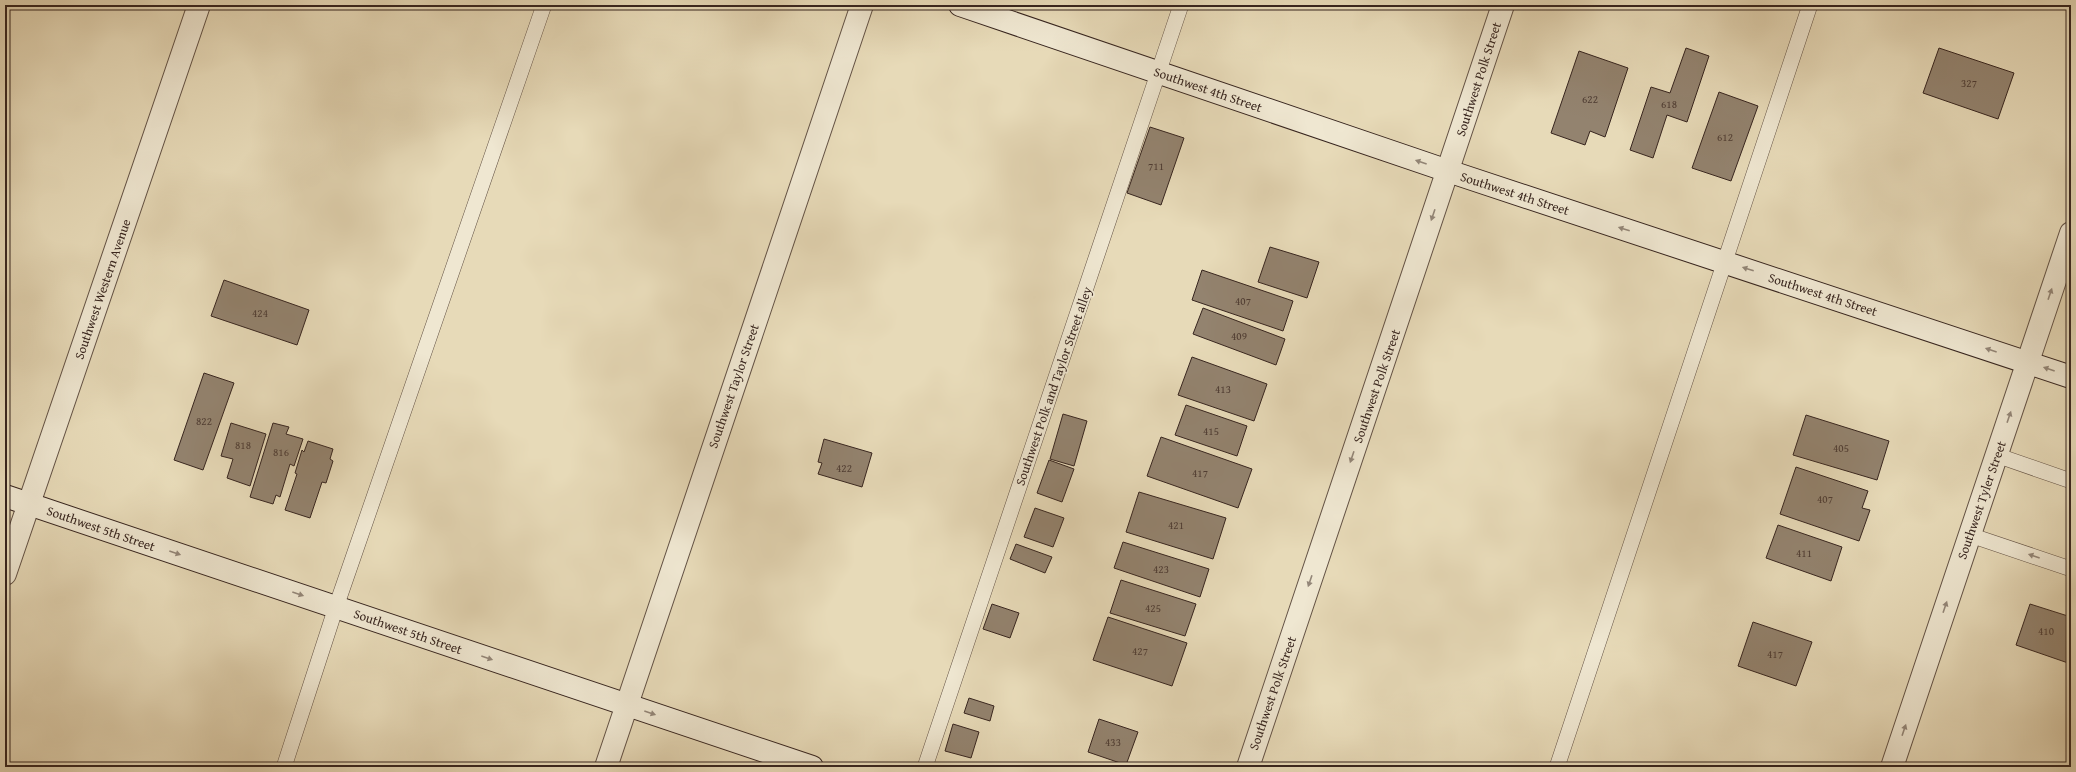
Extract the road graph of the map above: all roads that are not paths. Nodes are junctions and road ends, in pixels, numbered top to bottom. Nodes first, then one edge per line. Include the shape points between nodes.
1 (199, 5) edge
2 (544, 5) edge
3 (862, 5) edge
4 (960, 5) edge
5 (1181, 5) edge
6 (1503, 5) edge
7 (1810, 5) edge
8 (1159, 72) junction
9 (1448, 171) junction
10 (2071, 233) edge
11 (1725, 262) junction
12 (2028, 362) junction
13 (2071, 377) edge
14 (1996, 455) junction
15 (2071, 481) edge
16 (5, 496) edge
17 (29, 504) junction
18 (1970, 535) junction
19 (2071, 569) edge
20 (5, 574) edge
21 (336, 607) junction
22 (626, 704) junction
23 (284, 767) edge
24 (606, 767) edge
25 (812, 767) edge
26 (925, 767) edge
27 (1248, 767) edge
28 (1558, 767) edge
29 (1892, 767) edge

1 - 17 street, Southwest Western Avenue
2 - 21 lane
3 - 22 street, Southwest Taylor Street
4 - 8 street, Southwest 4th Street
5 - 8 lane, Southwest Polk and Taylor Street alley
6 - 9 street, Southwest Polk Street
7 - 11 lane
9 -> 8 street, Southwest 4th Street
8 - 26 lane, Southwest Polk and Taylor Street alley
11 -> 9 street, Southwest 4th Street
9 -> 27 street, Southwest Polk Street
12 -> 10 street, Southwest Tyler Street
12 -> 11 street, Southwest 4th Street
11 - 28 lane
13 -> 12 street, Southwest 4th Street
14 -> 12 street, Southwest Tyler Street
14 - 15 lane
14 - 18 street, Southwest Tyler Street
16 - 17 street, Southwest 5th Street
17 - 20 street, Southwest Western Avenue
17 -> 21 street, Southwest 5th Street
19 -> 18 lane
29 -> 18 street, Southwest Tyler Street
21 -> 22 street, Southwest 5th Street
21 - 23 lane
22 - 24 street, Southwest Taylor Street
22 -> 25 street, Southwest 5th Street

